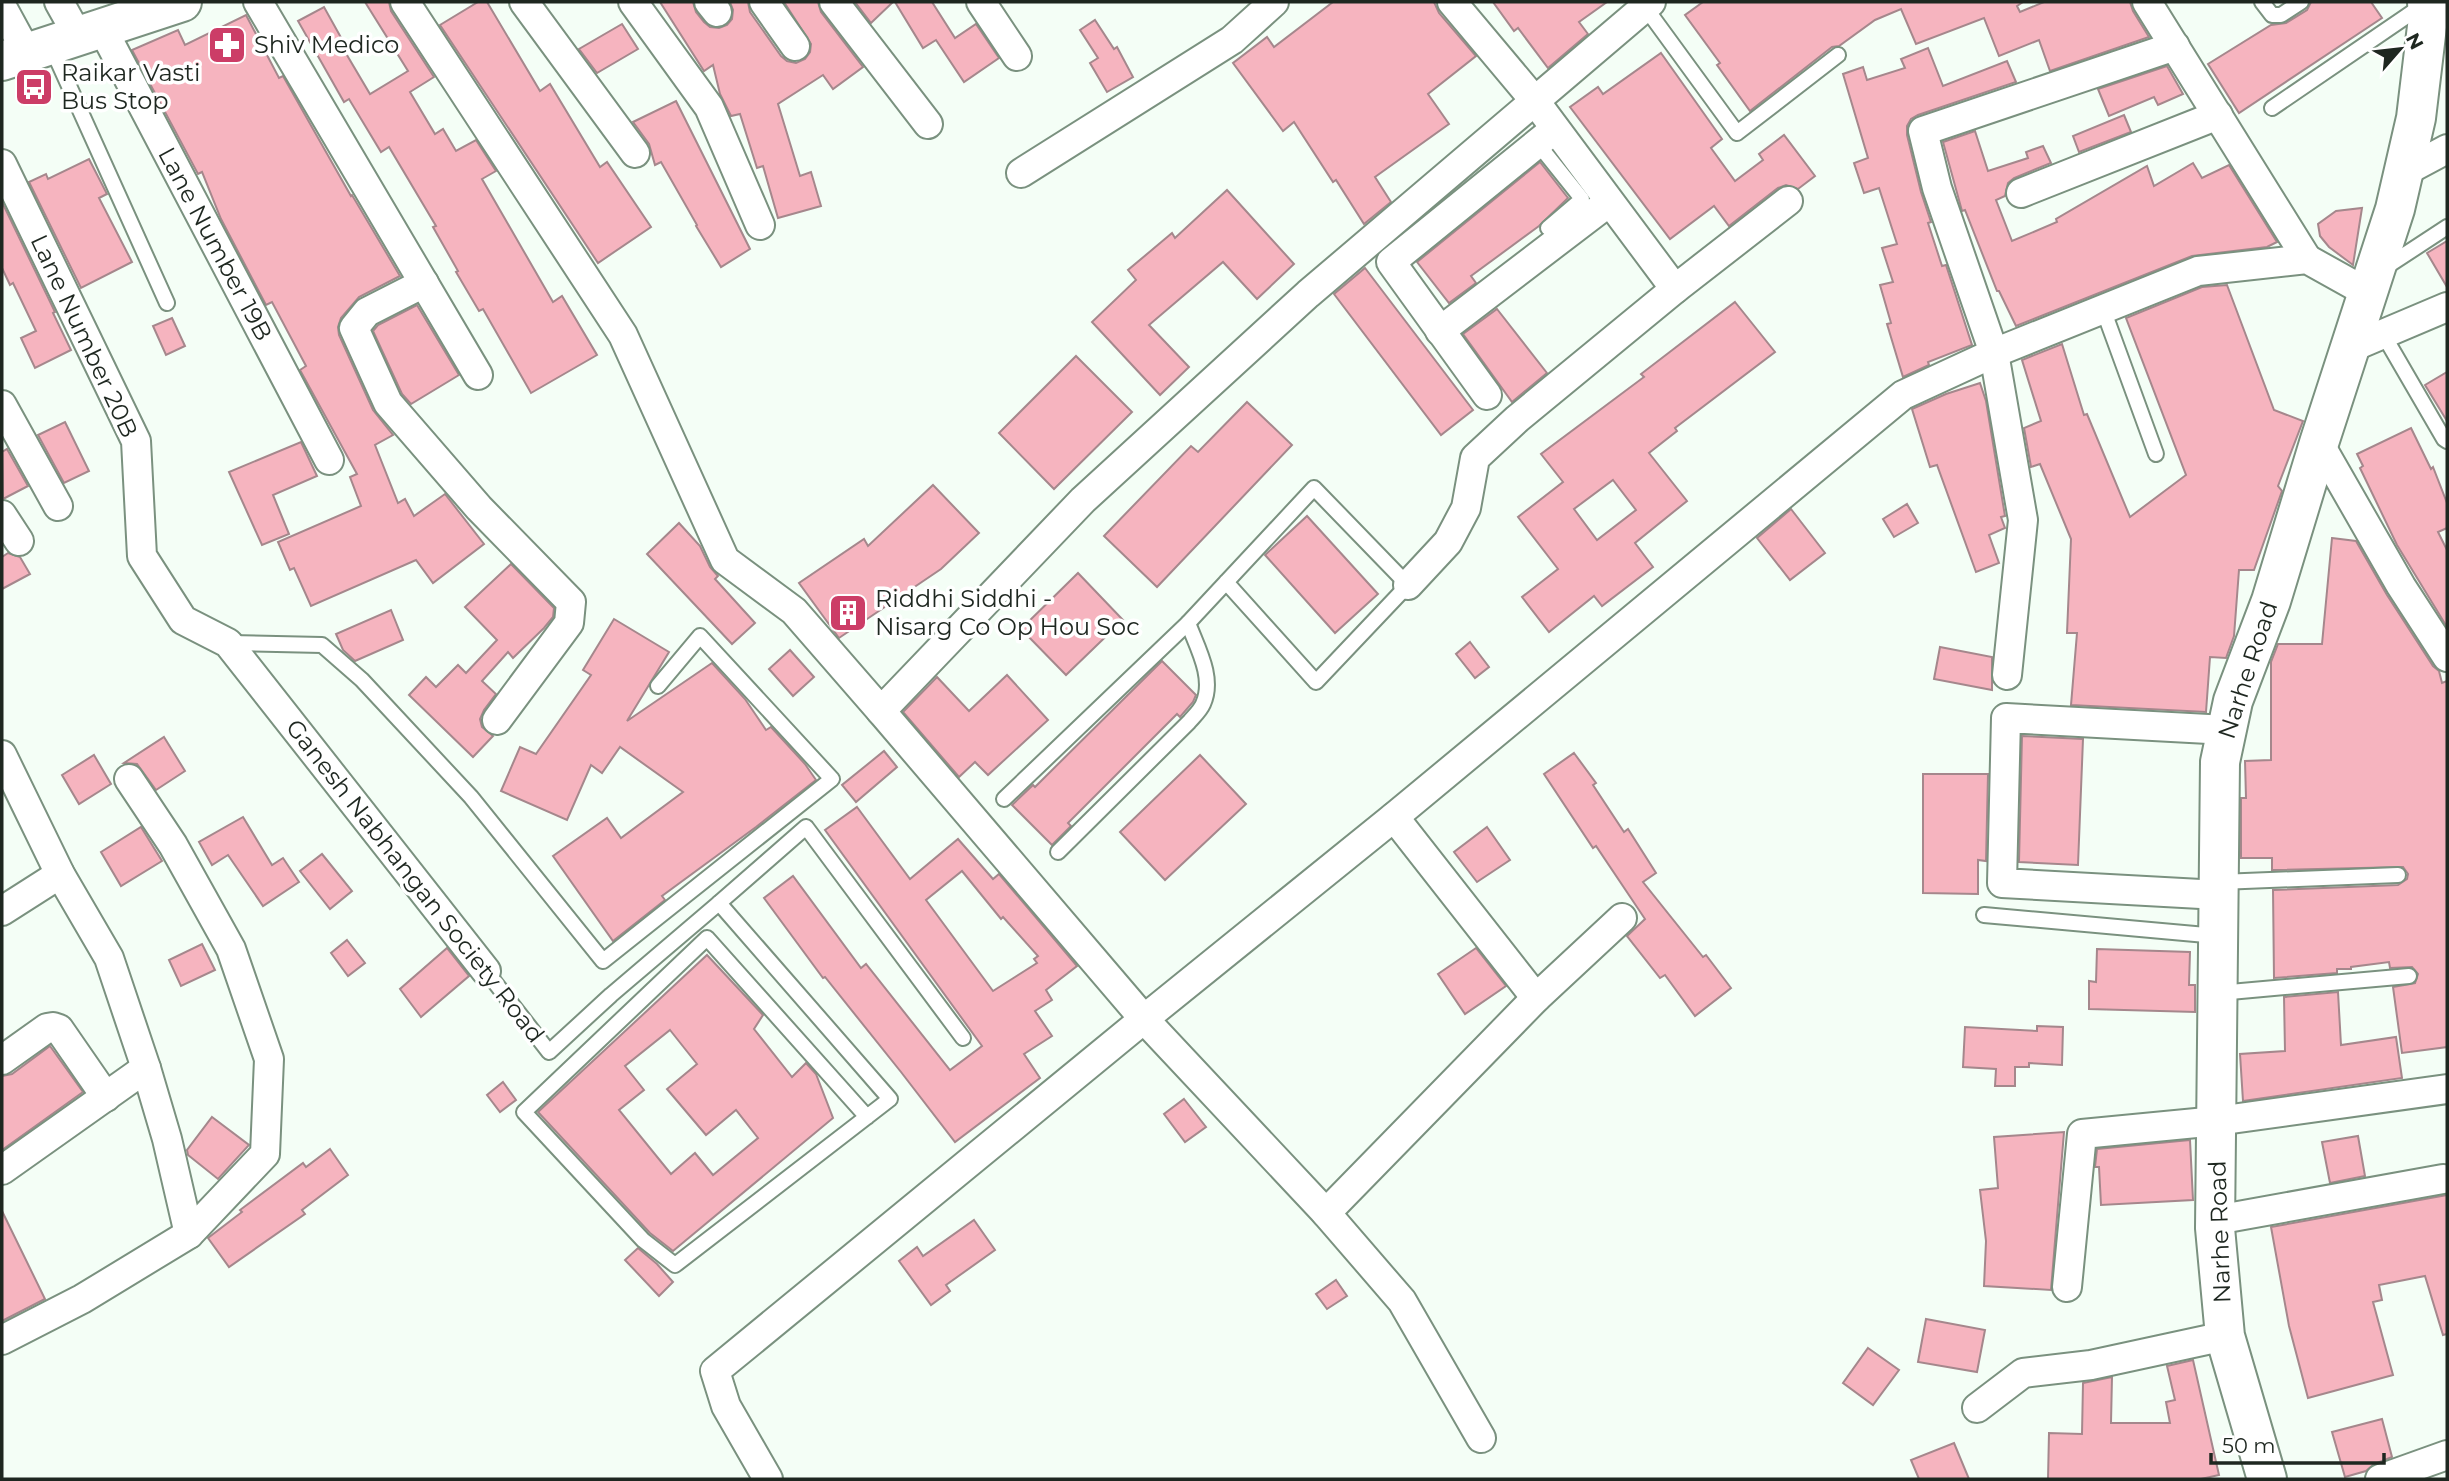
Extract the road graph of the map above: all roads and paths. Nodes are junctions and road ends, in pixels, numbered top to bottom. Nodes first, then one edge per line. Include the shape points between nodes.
1 (59, 2) edge
2 (258, 2) edge
3 (405, 2) edge
4 (524, 2) edge
5 (633, 2) edge
6 (764, 2) edge
7 (834, 2) edge
8 (981, 2) edge
9 (1274, 2) edge
10 (1452, 2) edge
11 (2147, 2) edge
12 (2262, 2) edge
13 (2301, 2) edge
14 (1648, 5) edge
15 (157, 6) edge
16 (2429, 6) edge
17 (2, 7) edge
18 (52, 45) edge
19 (795, 46) dead end
20 (2175, 46) junction
21 (1838, 55) dead end
22 (1017, 56) dead end
23 (1535, 102) junction
24 (2272, 108) dead end
25 (2218, 115) junction
26 (928, 124) dead end
27 (1547, 137) junction
28 (2447, 149) edge
29 (635, 153) dead end
30 (2, 164) edge
31 (2404, 172) junction
32 (1021, 173) dead end
33 (2021, 193) dead end
34 (1788, 201) dead end
35 (1609, 202) junction
36 (760, 225) dead end
37 (2447, 227) edge
38 (1548, 228) dead end
39 (2307, 259) junction
40 (424, 283) junction
41 (2370, 284) junction
42 (1675, 289) junction
43 (167, 303) dead end
44 (2447, 307) edge
45 (2103, 309) junction
46 (1440, 331) junction
47 (2367, 341) junction
48 (1994, 353) junction
49 (478, 374) dead end
50 (1487, 396) dead end
51 (2, 405) edge
52 (2447, 441) edge
53 (2319, 443) junction
54 (2156, 454) dead end
55 (329, 460) dead end
56 (58, 506) dead end
57 (2, 515) edge
58 (19, 541) dead end
59 (1226, 582) junction
60 (1408, 585) junction
61 (1188, 623) junction
62 (228, 643) junction
63 (2447, 657) edge
64 (2007, 675) dead end
65 (658, 686) dead end
66 (881, 711) junction
67 (497, 720) dead end
68 (2227, 730) junction
69 (2, 755) edge
70 (129, 779) dead end
71 (1004, 799) dead end
72 (1394, 817) junction
73 (1058, 852) dead end
74 (60, 874) junction
75 (2398, 875) dead end
76 (2219, 889) junction
77 (719, 903) junction
78 (2, 911) edge
79 (1984, 915) dead end
80 (1622, 918) dead end
81 (2218, 936) junction
82 (486, 971) joint
83 (2409, 976) dead end
84 (2218, 993) junction
85 (611, 995) junction
86 (1536, 998) junction
87 (627, 1014) junction
88 (1144, 1019) junction
89 (962, 1038) dead end
90 (2, 1060) edge
91 (146, 1068) junction
92 (2447, 1088) edge
93 (106, 1097) junction
94 (867, 1116) junction
95 (2217, 1121) junction
96 (2, 1170) edge
97 (2443, 1179) dead end
98 (1326, 1213) junction
99 (2216, 1220) junction
100 (189, 1234) junction
101 (2067, 1287) dead end
102 (2225, 1336) junction
103 (2, 1339) edge
104 (1977, 1408) dead end
105 (1481, 1438) dead end
106 (2447, 1455) edge
107 (768, 1479) edge
108 (2267, 1479) edge
109 (2380, 1479) edge

1 - 18 street
2 - 40 street
3 - 66 street via 622,335 725,560 794,611
4 - 29 street
5 - 36 street via 709,107
6 - 19 street
7 - 26 street
8 - 22 street
9 - 32 street via 1232,40
10 - 23 street
11 - 20 street
12 - 13 lane via 2272,15 2281,15
14 - 21 lane via 1737,132
14 - 23 street
15 - 18 street
16 - 24 lane
16 - 31 street, Narhe Road via 2416,118
17 - 18 street
18 - 43 lane
18 - 55 street, Lane Number 19B
20 - 25 street
20 - 48 street via 1923,131 1937,188
23 - 27 street
23 - 66 street via 1308,294 1083,500
25 - 33 street
25 - 39 street
27 - 35 street
27 - 38 lane via 1582,199
27 - 46 street via 1391,262
28 - 31 street
30 - 62 street, Lane Number 20B via 136,442 142,556 183,620
31 - 41 street, Narhe Road
34 - 42 street
35 - 42 street
35 - 46 street
37 - 41 lane
39 - 41 street
39 - 45 street via 2198,271
40 - 49 street
40 - 67 street via 367,312 354,328 388,403 479,508 571,602 569,623
41 - 47 street, Narhe Road
42 - 60 street via 1475,458 1466,508 1448,542
44 - 47 street
45 - 48 street
45 - 54 lane
46 - 50 street
47 - 52 lane
47 - 53 street, Narhe Road
48 - 64 street via 2023,520
48 - 72 street via 1903,395
51 - 56 street
53 - 63 street
53 - 68 street, Narhe Road
57 - 58 street
59 - 60 lane via 1314,488
59 - 60 lane via 1316,681
59 - 61 lane
61 - 71 lane
61 - 73 lane via 1204,664 1207,688 1203,705
62 - 65 lane via 321,645 362,680 471,797 603,961 832,779 700,636
62 - 82 street, Ganesh Nabhangan Society Road
66 - 88 street
68 - 76 street, Narhe Road via 2220,762
68 - 76 street via 2006,718 2002,883
69 - 74 street
70 - 100 street via 173,845 231,949 268,1059 265,1154
72 - 86 street
72 - 88 street
74 - 78 street
74 - 91 street via 109,958
75 - 76 lane
76 - 81 street, Narhe Road
77 - 85 lane, Ganesh Nabhangan Society Road
77 - 89 lane, Ganesh Nabhangan Society Road via 806,827
77 - 94 lane via 890,1099
79 - 81 lane
80 - 86 street
81 - 84 street, Narhe Road
82 - 85 lane, Ganesh Nabhangan Society Road via 549,1052
83 - 84 lane
84 - 95 street, Narhe Road
85 - 87 lane
86 - 98 street
87 - 94 lane via 707,938
87 - 94 lane via 524,1112 643,1240 675,1265
88 - 98 street
88 - 107 street via 715,1371 726,1406
90 - 93 street via 47,1028 59,1029
91 - 93 street
91 - 100 street
92 - 95 street
93 - 96 street
95 - 99 street, Narhe Road
95 - 101 street via 2082,1134
97 - 99 street
98 - 105 street via 1402,1301
99 - 102 street, Narhe Road
100 - 103 street via 82,1299
102 - 104 street via 2091,1365 2023,1373
102 - 108 street, Narhe Road
106 - 109 street

